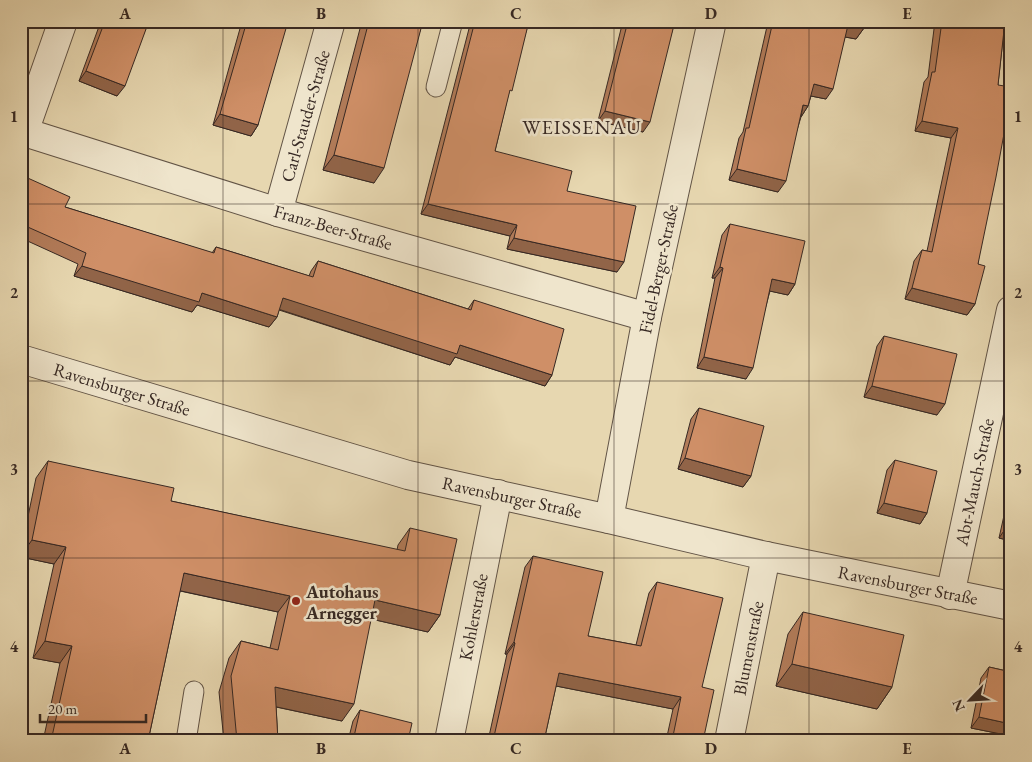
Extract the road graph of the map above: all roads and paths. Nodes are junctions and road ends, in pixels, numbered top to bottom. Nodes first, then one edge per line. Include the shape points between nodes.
1 (63, 21) edge
2 (331, 21) edge
3 (453, 21) edge
4 (712, 21) edge
5 (436, 87) dead end
6 (23, 131) edge
7 (278, 212) junction
8 (1011, 310) edge
9 (646, 318) junction
10 (21, 359) edge
11 (498, 494) junction
12 (608, 519) junction
13 (766, 556) junction
14 (950, 595) junction
15 (1011, 606) edge
16 (194, 691) dead end
17 (186, 741) edge
18 (449, 741) edge
19 (729, 741) edge

1 - 6 street
2 - 7 street, Carl-Stauder-Straße
3 - 5 lane
4 - 9 street, Fidel-Berger-Straße
6 - 7 street, Franz-Beer-Straße
7 - 9 street, Franz-Beer-Straße
8 - 14 street, Abt-Mauch-Straße
9 - 12 street, Fidel-Berger-Straße
10 - 11 street, Ravensburger Straße via 408,475
11 - 12 street, Ravensburger Straße
11 - 18 street, Kohlerstraße
12 - 13 street, Ravensburger Straße
13 - 14 street, Ravensburger Straße
13 - 19 street, Blumenstraße
14 - 15 street, Ravensburger Straße
16 - 17 lane

